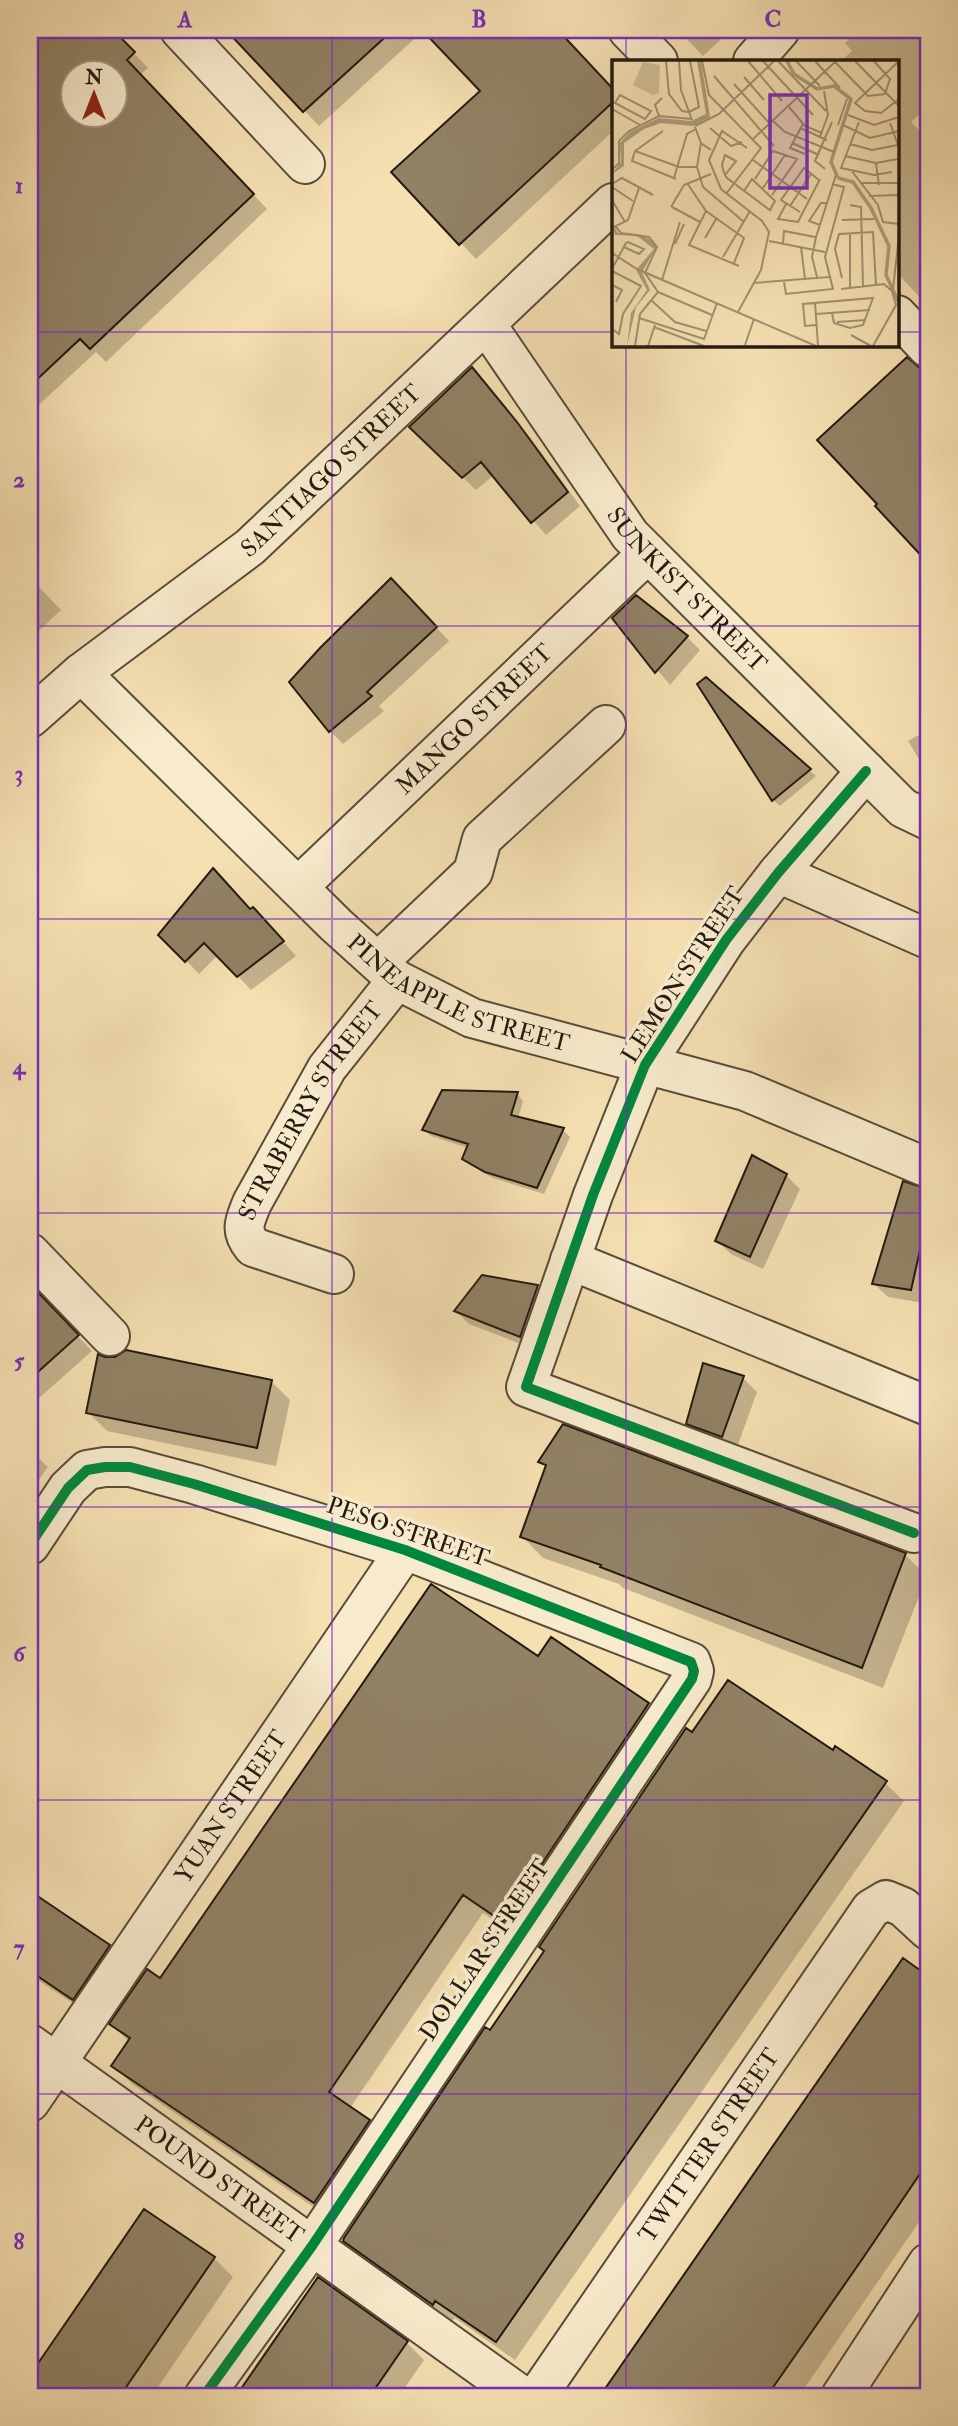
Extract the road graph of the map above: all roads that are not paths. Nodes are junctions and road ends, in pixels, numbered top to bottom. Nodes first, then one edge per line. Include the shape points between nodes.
1 (180, 30) edge
2 (628, 30) edge
3 (780, 30) edge
4 (656, 60) edge
5 (754, 60) edge
6 (305, 164) dead end
7 (612, 204) edge
8 (898, 316) edge
9 (486, 324) junction
10 (928, 348) edge
11 (648, 553) junction
12 (81, 673) junction
13 (30, 718) edge
14 (606, 725) dead end
15 (866, 771) junction
16 (928, 820) edge
17 (778, 873) junction
18 (299, 886) junction
19 (928, 939) edge
20 (387, 971) junction
21 (645, 1065) junction
22 (928, 1168) edge
23 (30, 1252) edge
24 (570, 1260) junction
25 (334, 1274) dead end
26 (110, 1336) dead end
27 (928, 1406) edge
28 (914, 1532) dead end
29 (30, 1545) edge
30 (405, 1550) junction
31 (692, 1679) joint
32 (928, 1930) edge
33 (44, 2054) edge
34 (30, 2102) edge
35 (312, 2246) junction
36 (928, 2263) edge
37 (204, 2396) edge
38 (523, 2396) edge
39 (537, 2396) edge
40 (841, 2396) edge

1 - 6 street
2 - 4 street
3 - 5 street
7 - 9 street, SANTIAGO STREET
8 - 10 street
9 - 11 street, SUNKIST STREET via 630,535
9 - 12 street, SANTIAGO STREET via 250,547
11 - 15 street, SUNKIST STREET
11 - 18 street, MANGO STREET
12 - 13 street, SANTIAGO STREET
12 - 18 street, PINEAPPLE STREET
14 - 20 street via 482,839 473,872
15 - 16 street, SUNKIST STREET via 903,808
15 - 17 street, LEMON STREET
17 - 19 street
17 - 21 street, LEMON STREET via 726,940
18 - 20 street, PINEAPPLE STREET
20 - 21 street, PINEAPPLE STREET via 472,1018
20 - 25 street, STRABERRY STREET via 327,1069 252,1203 245,1224 245,1237 253,1247
21 - 22 street, PINEAPPLE STREET via 745,1091
21 - 24 street, LEMON STREET
23 - 26 street
24 - 27 street
24 - 28 street, LEMON STREET via 526,1387
29 - 30 street, PESO STREET via 68,1488 87,1470 130,1467
30 - 31 street, PESO STREET via 691,1661
30 - 33 street, YUAN STREET
31 - 35 street, DOLLAR STREET
32 - 39 street, TWITTER STREET via 902,1907 886,1900 871,1909
33 - 34 street, YUAN STREET
33 - 35 street, POUND STREET
35 - 37 street, DOLLAR STREET
35 - 38 street, POUND STREET
36 - 40 street

